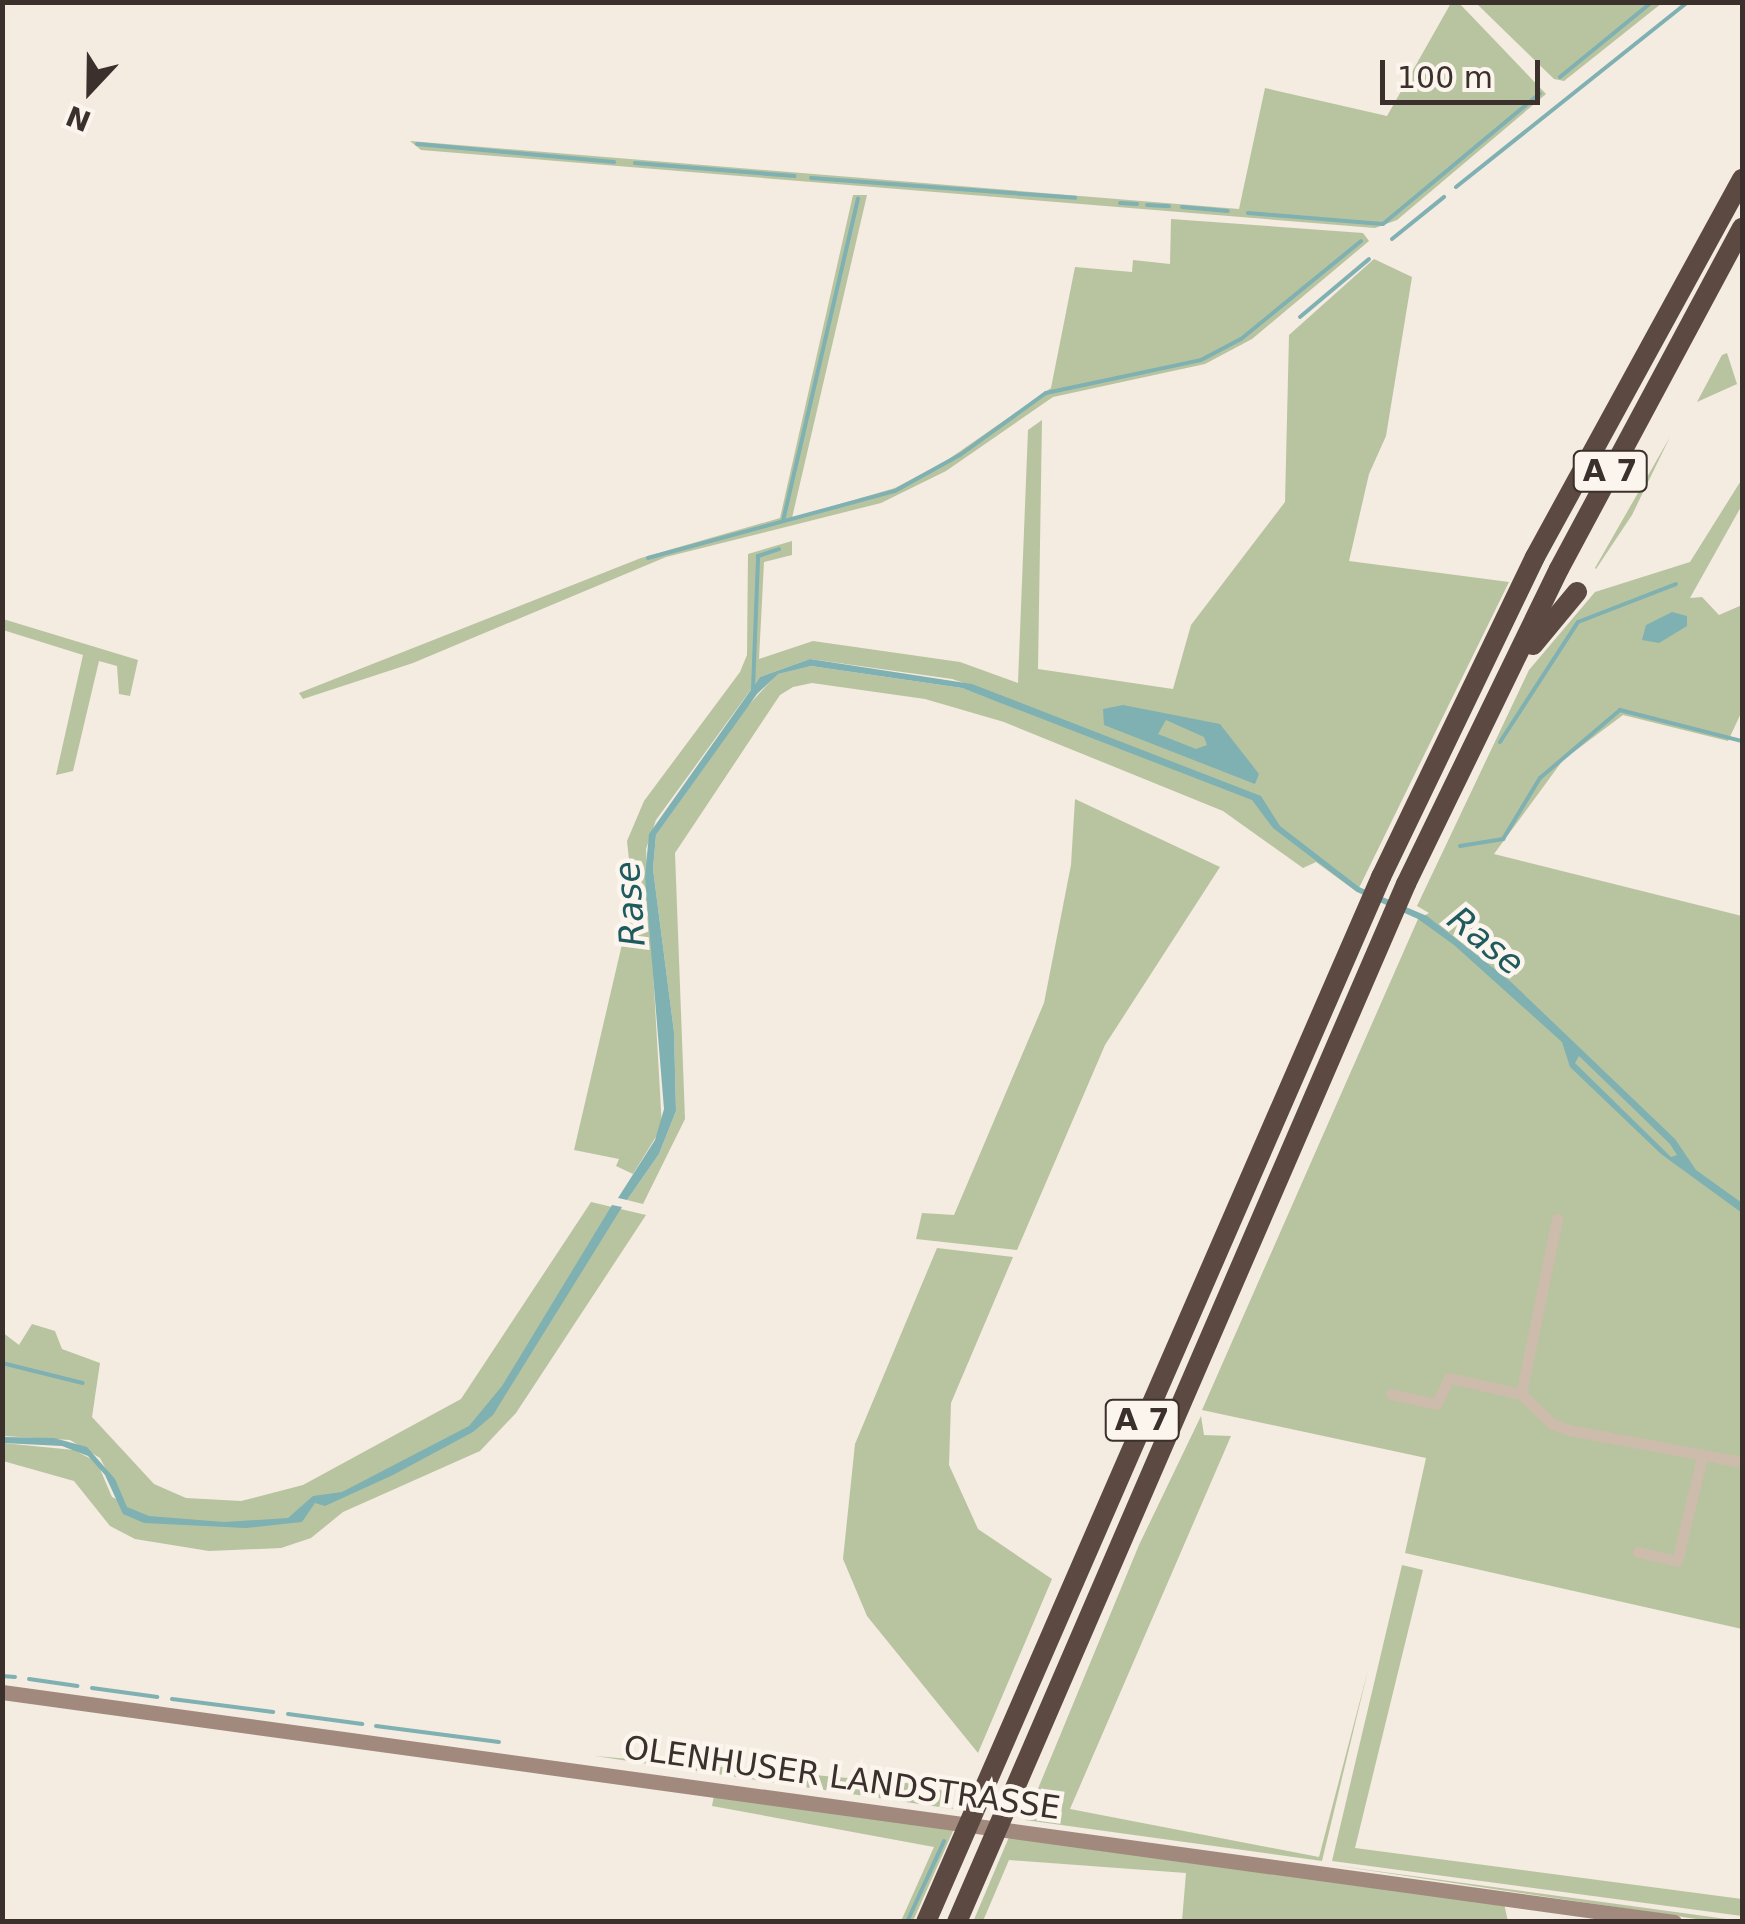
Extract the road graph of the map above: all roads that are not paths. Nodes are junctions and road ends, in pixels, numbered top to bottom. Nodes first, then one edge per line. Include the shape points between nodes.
1 (1742, 179) edge
2 (1742, 228) edge
3 (1577, 592) dead end
4 (1484, 718) junction
5 (1557, 1219) dead end
6 (1391, 1394) dead end
7 (1521, 1394) junction
8 (1702, 1456) junction
9 (1742, 1458) edge
10 (1638, 1552) dead end
11 (2, 1692) edge
12 (926, 1922) edge
13 (957, 1922) edge
14 (1674, 1922) edge

1 - 12 highway, A 7 via 1535,557 1382,876
2 - 4 highway, A 7
3 - 4 highway via 1550,618
4 - 13 highway, A 7 via 1384,931
5 - 7 street
6 - 7 street via 1436,1404 1450,1378
7 - 8 street via 1560,1427
8 - 9 street
8 - 10 street via 1678,1561
11 - 14 street, OLENHUSER LANDSTRASSE

